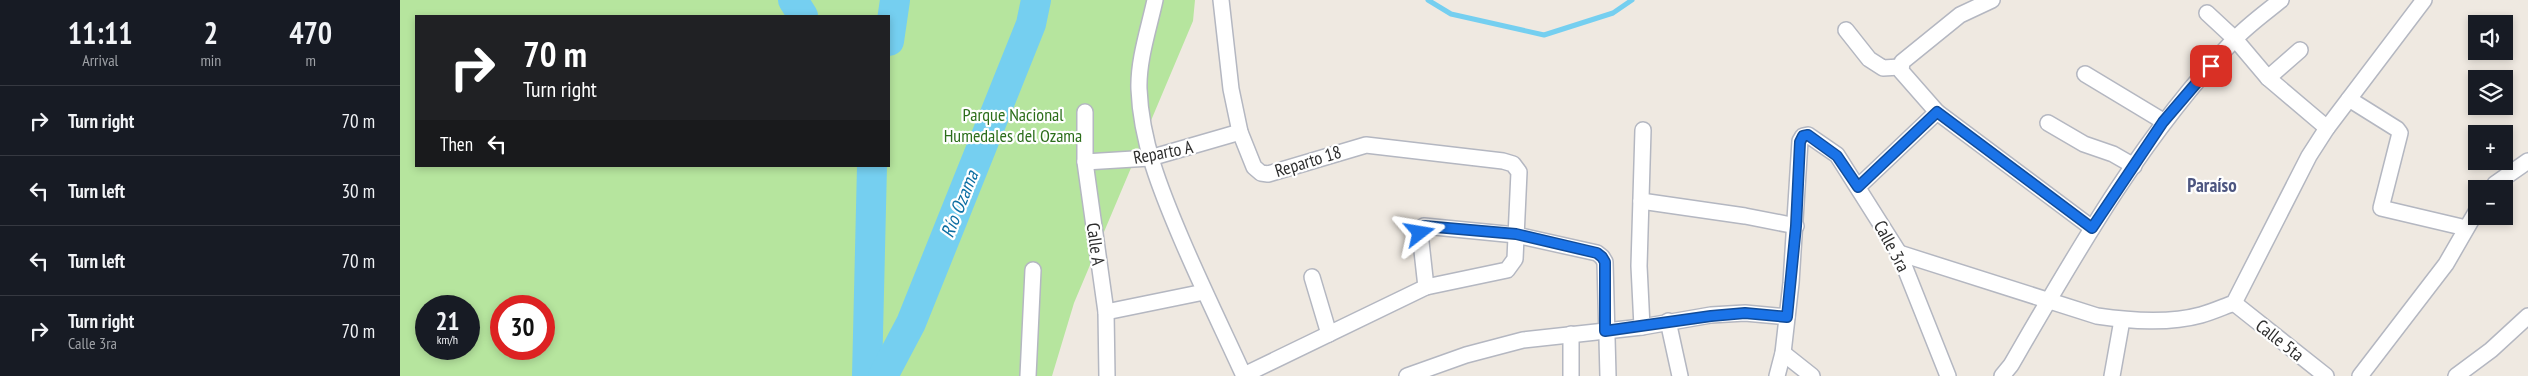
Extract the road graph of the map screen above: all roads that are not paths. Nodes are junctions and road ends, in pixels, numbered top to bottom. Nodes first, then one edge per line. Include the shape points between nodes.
1 (1155, 0) edge
2 (1221, 0) edge
3 (1992, 0) edge
4 (2281, 0) edge
5 (2424, 0) edge
6 (2207, 13) dead end
7 (1846, 30) dead end
8 (2235, 39) junction
9 (2300, 50) dead end
10 (1900, 66) junction
11 (2085, 74) dead end
12 (2268, 78) junction
13 (2349, 99) junction
14 (1085, 112) dead end
15 (1937, 112) junction
16 (2048, 122) dead end
17 (2163, 122) junction
18 (2327, 128) junction
19 (1644, 130) dead end
20 (1240, 132) junction
21 (1150, 158) junction
22 (2528, 161) edge
23 (1085, 162) junction
24 (2134, 166) junction
25 (2501, 180) edge
26 (1858, 187) junction
27 (1641, 201) junction
28 (2468, 225) edge
29 (1796, 226) junction
30 (2092, 228) junction
31 (2466, 228) junction
32 (1516, 234) junction
33 (1899, 253) junction
34 (1033, 270) dead end
35 (1312, 277) dead end
36 (1426, 287) junction
37 (1204, 292) junction
38 (2049, 299) junction
39 (2234, 303) junction
40 (1106, 312) junction
41 (2528, 316) edge
42 (1787, 317) junction
43 (2122, 320) junction
44 (1668, 322) junction
45 (1642, 327) junction
46 (1605, 331) junction
47 (1329, 334) junction
48 (1571, 334) junction
49 (1784, 353) junction
50 (1244, 375) edge
51 (1028, 376) edge
52 (1107, 376) edge
53 (1407, 376) edge
54 (1571, 376) edge
55 (1608, 376) edge
56 (1680, 376) edge
57 (1778, 376) edge
58 (1812, 376) edge
59 (1948, 376) edge
60 (2002, 376) edge
61 (2112, 376) edge
62 (2325, 376) edge
63 (2360, 376) edge
64 (2456, 376) edge

1 - 21 street via 1139,76
2 - 20 street, Reparto 18 via 1231,89
3 - 10 street via 1960,16
4 - 8 street
5 - 13 street
6 - 8 street
7 - 10 street via 1869,59 1883,68
8 - 12 street
8 - 17 street
9 - 12 street
10 - 15 street via 1900,71
11 - 17 street
12 - 18 street
13 - 18 street
13 - 31 street via 2400,133 2381,208
14 - 23 street, Calle A
15 - 26 street
15 - 30 street
16 - 24 street via 2084,144 2113,154
17 - 24 street
18 - 39 street via 2309,156
19 - 27 street
20 - 21 street, Reparto A
20 - 32 street, Reparto 18 via 1254,167 1260,173 1268,174 1366,145 1513,164 1519,172
21 - 23 street, Reparto A
21 - 37 street
22 - 25 street
23 - 40 street, Calle A
24 - 30 street
26 - 29 street, Calle 3ra via 1837,156 1808,135 1803,136 1800,142
26 - 33 street, Calle 3ra
27 - 29 street
27 - 45 street via 1639,266
28 - 31 street
29 - 42 street
30 - 38 street
31 - 63 street via 2446,264
32 - 36 street via 1515,259 1507,270
32 - 36 street via 1424,226 1420,233
32 - 46 street via 1597,253 1602,257 1605,262
33 - 38 street
33 - 59 street, Calle 3ra
34 - 51 street
35 - 47 street
36 - 47 street
37 - 40 street
37 - 50 street
38 - 43 street via 2097,316
38 - 60 street
39 - 43 street via 2200,316 2160,321
39 - 62 street, Calle 5ta
40 - 52 street, Calle A
41 - 64 street
42 - 44 street via 1745,313
42 - 49 street
43 - 61 street
44 - 45 street
44 - 56 street
45 - 46 street
46 - 48 street
46 - 55 street
47 - 50 street
48 - 53 street via 1523,340 1466,355
48 - 54 street
49 - 57 street
49 - 58 street

